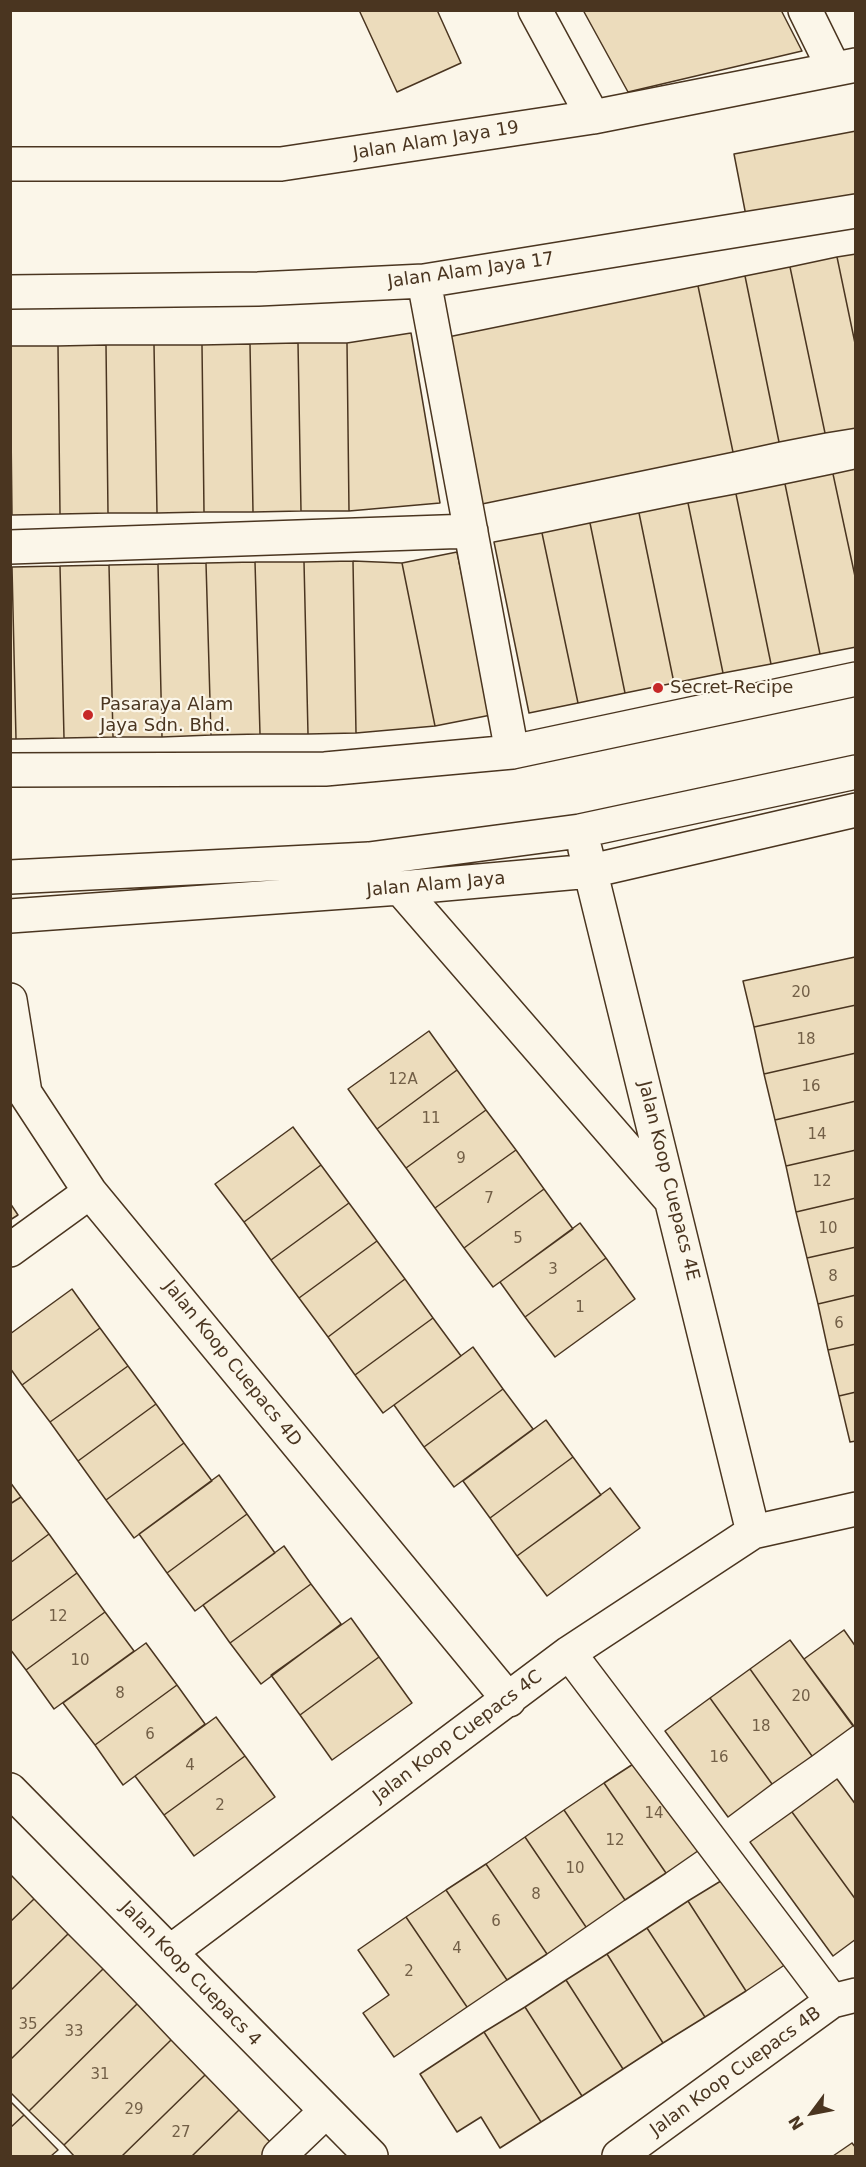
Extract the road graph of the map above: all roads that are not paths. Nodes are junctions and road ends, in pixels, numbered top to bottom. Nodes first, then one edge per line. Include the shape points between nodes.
1 (536, 10) edge
2 (804, 10) edge
3 (845, 67) edge
4 (593, 117) junction
5 (10, 164) edge
6 (855, 211) edge
7 (423, 281) junction
8 (10, 292) edge
9 (471, 531) junction
10 (10, 547) edge
11 (855, 679) edge
12 (512, 752) junction
13 (10, 770) edge
14 (855, 772) edge
15 (855, 810) edge
16 (580, 831) junction
17 (591, 871) junction
18 (10, 877) edge
19 (400, 888) junction
20 (10, 916) edge
21 (10, 1000) edge
22 (90, 1192) junction
23 (673, 1202) junction
24 (10, 1250) edge
25 (855, 1509) edge
26 (753, 1532) junction
27 (569, 1653) junction
28 (508, 1700) junction
29 (10, 1790) edge
30 (170, 1952) junction
31 (844, 1998) edge
32 (325, 2112) junction
33 (279, 2157) edge
34 (371, 2157) edge
35 (619, 2157) edge

1 - 4 street
2 - 3 street
3 - 4 street, Jalan Alam Jaya 19
4 - 5 street, Jalan Alam Jaya 19 via 281,164
6 - 7 street, Jalan Alam Jaya 17
7 - 8 street, Jalan Alam Jaya 17 via 258,290
7 - 9 street
9 - 10 street
9 - 12 street
11 - 12 street
12 - 13 street via 325,769
14 - 16 street, Jalan Alam Jaya
15 - 17 street, Jalan Alam Jaya
16 - 17 street, Jalan Koop Cuepacs 4E
16 - 18 street, Jalan Alam Jaya via 369,859
17 - 19 street, Jalan Alam Jaya
17 - 23 street, Jalan Koop Cuepacs 4E
19 - 20 street, Jalan Alam Jaya
19 - 23 street
21 - 22 street, Jalan Koop Cuepacs 4D via 24,1093
22 - 24 street
22 - 28 street, Jalan Koop Cuepacs 4D
23 - 26 street, Jalan Koop Cuepacs 4E
25 - 26 street
26 - 27 street, Jalan Koop Cuepacs 4C
27 - 28 street, Jalan Koop Cuepacs 4C
27 - 31 street
28 - 30 street, Jalan Koop Cuepacs 4C
29 - 30 street, Jalan Koop Cuepacs 4
30 - 32 street, Jalan Koop Cuepacs 4
31 - 35 street, Jalan Koop Cuepacs 4B
32 - 33 street
32 - 34 street, Jalan Koop Cuepacs 4

